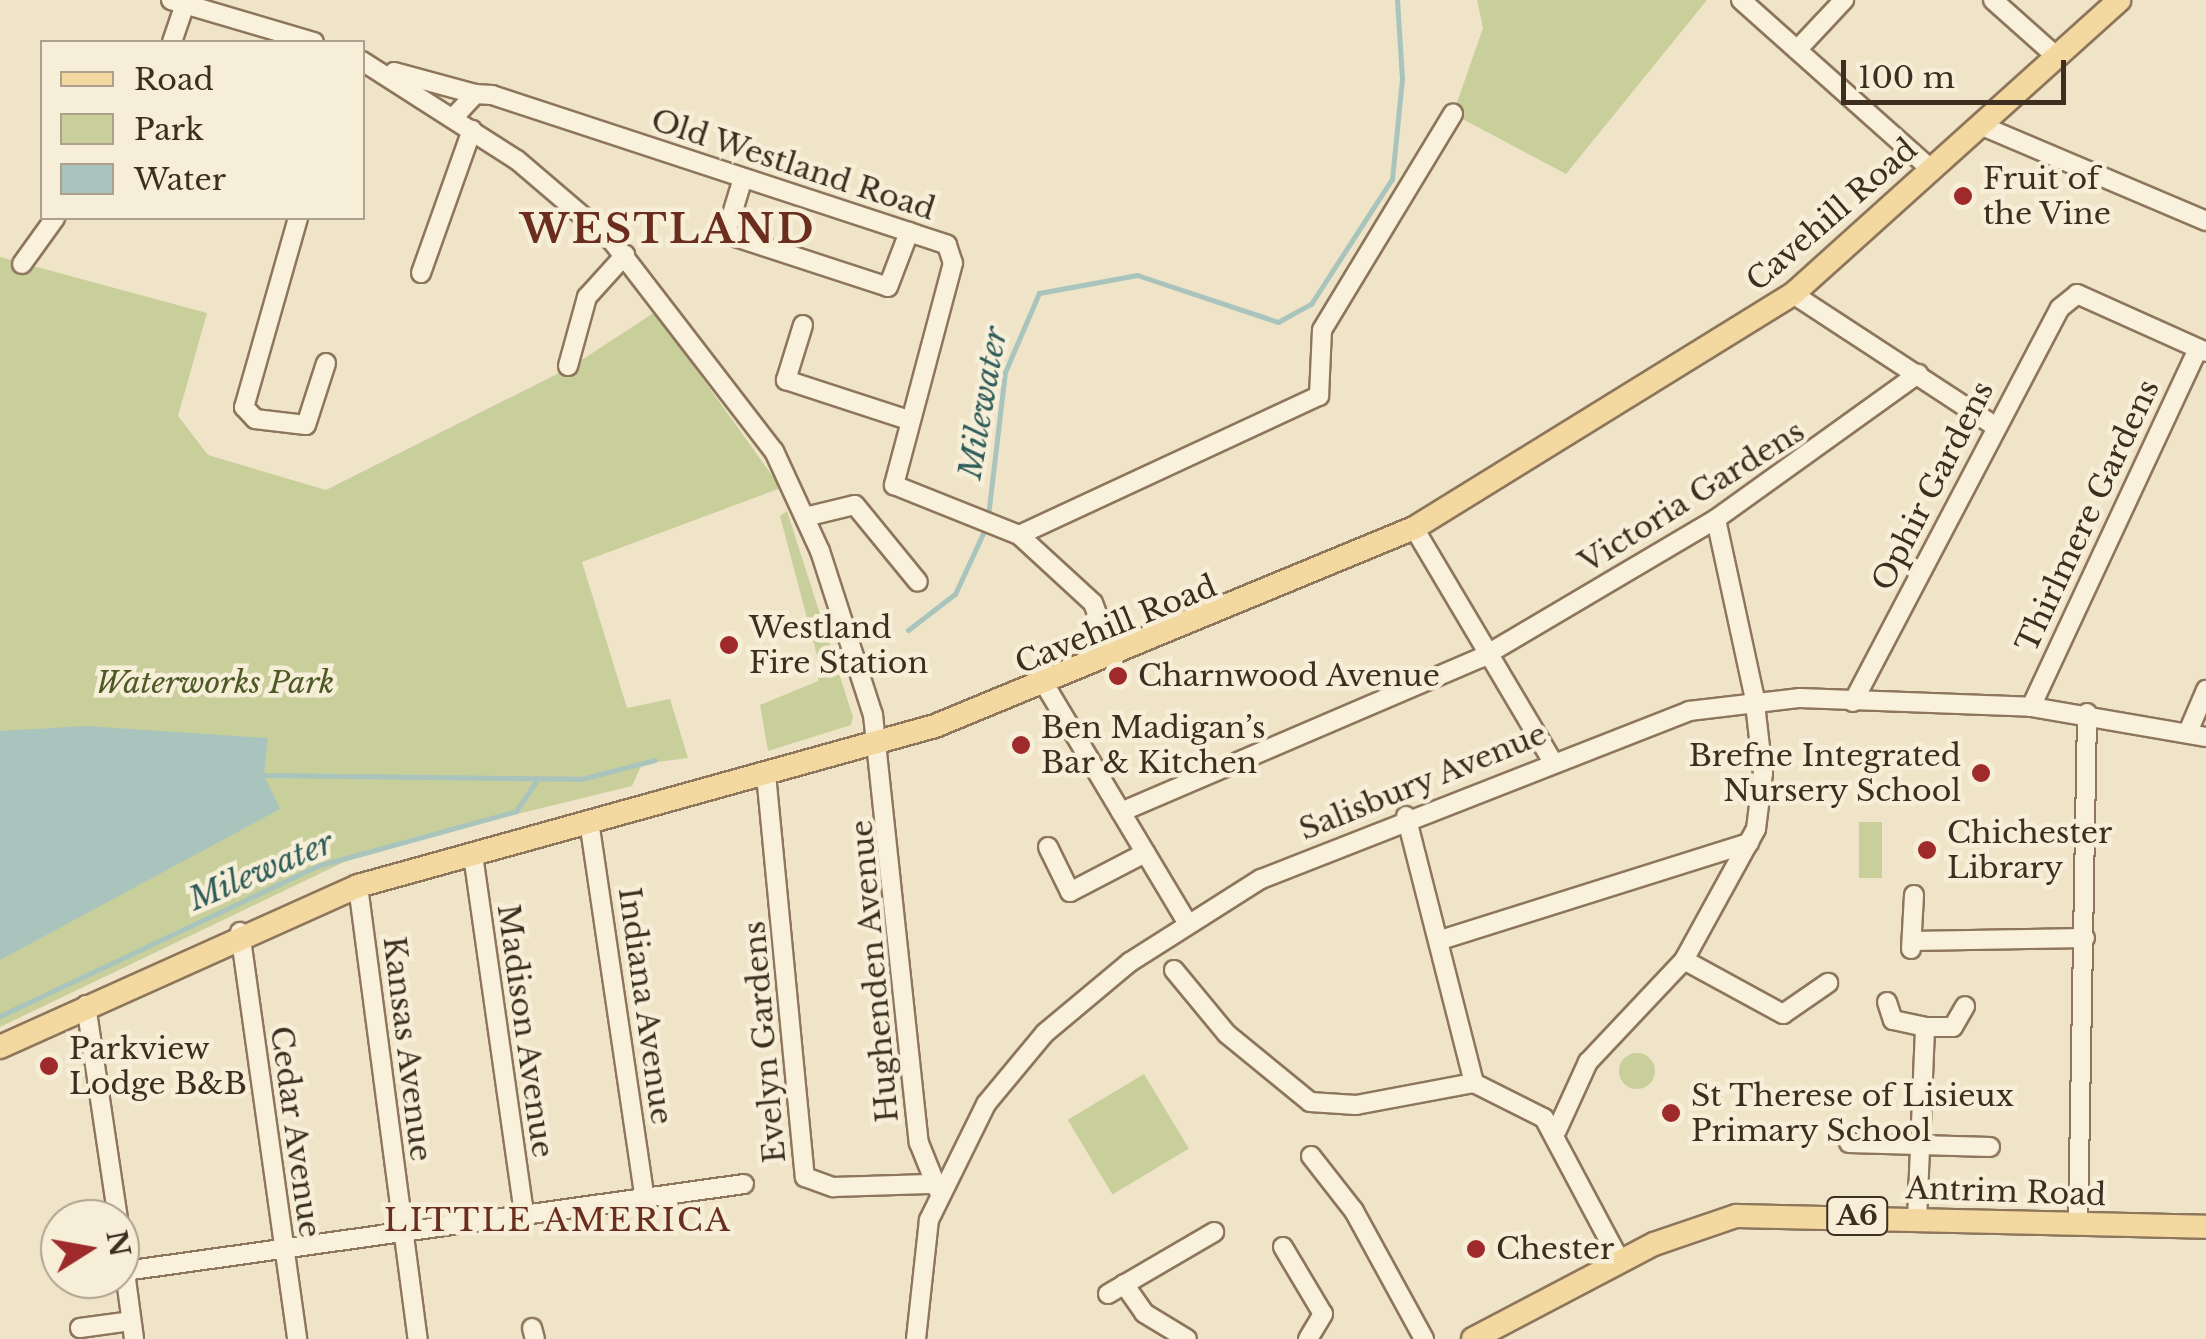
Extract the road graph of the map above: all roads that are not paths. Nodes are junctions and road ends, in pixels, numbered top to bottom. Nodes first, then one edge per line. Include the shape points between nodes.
1 (1742, 0) edge
2 (1844, 0) edge
3 (1992, 0) edge
4 (2118, 0) edge
5 (178, 2) edge
6 (172, 40) edge
7 (307, 40) edge
8 (1797, 50) junction
9 (2057, 57) junction
10 (371, 65) edge
11 (475, 94) junction
12 (1453, 114) dead end
13 (453, 118) junction
14 (1980, 124) junction
15 (472, 130) junction
16 (1931, 169) junction
17 (743, 178) junction
18 (54, 220) edge
19 (297, 220) edge
20 (2206, 221) edge
21 (908, 232) junction
22 (625, 255) junction
23 (22, 264) dead end
24 (420, 273) dead end
25 (1793, 294) junction
26 (803, 325) dead end
27 (2202, 350) edge
28 (326, 364) dead end
29 (568, 366) dead end
30 (1918, 374) junction
31 (905, 419) junction
32 (1994, 424) junction
33 (805, 517) junction
34 (1716, 520) junction
35 (1414, 528) junction
36 (1019, 536) junction
37 (918, 582) dead end
38 (1484, 650) junction
39 (1114, 658) junction
40 (1045, 684) junction
41 (2206, 690) edge
42 (1754, 702) junction
43 (1853, 702) junction
44 (2031, 707) junction
45 (2088, 713) junction
46 (2197, 734) edge
47 (876, 741) junction
48 (1551, 759) junction
49 (766, 774) junction
50 (1121, 812) junction
51 (1406, 816) junction
52 (589, 821) junction
53 (1750, 843) junction
54 (1048, 847) dead end
55 (1145, 853) junction
56 (473, 855) junction
57 (358, 886) junction
58 (1914, 894) dead end
59 (1188, 924) junction
60 (240, 932) junction
61 (2084, 938) junction
62 (1444, 939) junction
63 (1684, 960) junction
64 (1174, 970) dead end
65 (1828, 983) dead end
66 (1888, 1002) dead end
67 (86, 1005) junction
68 (1965, 1006) dead end
69 (1925, 1027) junction
70 (0, 1047) edge
71 (1474, 1083) junction
72 (1557, 1130) junction
73 (1849, 1143) dead end
74 (1920, 1143) junction
75 (1990, 1147) dead end
76 (1310, 1156) dead end
77 (744, 1184) dead end
78 (934, 1186) junction
79 (645, 1198) junction
80 (115, 1199) edge
81 (524, 1214) junction
82 (1917, 1220) junction
83 (2078, 1225) junction
84 (2206, 1227) edge
85 (1214, 1232) dead end
86 (403, 1233) junction
87 (1283, 1247) dead end
88 (284, 1250) junction
89 (1620, 1262) junction
90 (140, 1269) edge
91 (129, 1299) edge
92 (80, 1328) dead end
93 (133, 1330) edge
94 (1506, 1332) edge
95 (296, 1339) edge
96 (418, 1339) edge
97 (916, 1339) edge
98 (1186, 1339) edge
99 (1308, 1339) edge
100 (1424, 1339) edge
101 (1473, 1339) edge

1 - 8 street
2 - 8 street
3 - 9 street
4 - 9 main road, Cavehill Road
5 - 6 street
5 - 7 street
8 - 16 street
9 - 14 main road, Cavehill Road
10 - 11 street, Old Westland Road
10 - 13 street, Hughenden Avenue
11 - 13 street
11 - 17 street, Old Westland Road
12 - 36 street via 1322,330 1318,396
13 - 15 street, Hughenden Avenue
14 - 16 main road, Cavehill Road
14 - 20 street
15 - 22 street, Hughenden Avenue
15 - 24 street
16 - 25 main road, Cavehill Road
17 - 21 street, Old Westland Road
17 - 21 street via 726,234 851,275 888,287
18 - 23 street
19 - 28 street via 244,407 256,419 306,425
21 - 31 street, Old Westland Road via 954,252
22 - 29 street via 587,297
22 - 33 street, Hughenden Avenue via 755,418
25 - 30 street
25 - 35 main road, Cavehill Road
26 - 31 street via 786,380
27 - 32 street, Ophir Gardens via 2077,294
27 - 44 street, Thirlmere Gardens
30 - 32 street
30 - 34 street, Victoria Gardens
31 - 36 street, Old Westland Road via 894,485
32 - 43 street, Ophir Gardens
33 - 37 street via 855,505
33 - 47 street, Hughenden Avenue
34 - 38 street, Victoria Gardens
34 - 42 street
35 - 38 street
35 - 39 main road, Cavehill Road
36 - 39 street, Old Westland Road via 1093,603
38 - 48 street
38 - 50 street, Victoria Gardens
39 - 40 main road, Cavehill Road
40 - 47 main road, Cavehill Road
40 - 50 street
41 - 46 street
42 - 43 street, Salisbury Avenue
42 - 48 street, Salisbury Avenue via 1653,720
42 - 53 street via 1763,772
43 - 44 street, Salisbury Avenue
44 - 45 street, Salisbury Avenue
45 - 46 street, Salisbury Avenue
45 - 61 street
47 - 49 main road, Cavehill Road
47 - 78 street, Hughenden Avenue
48 - 51 street, Salisbury Avenue
49 - 52 main road, Cavehill Road
49 - 78 street, Evelyn Gardens via 806,1177 833,1187
50 - 55 street
51 - 59 street, Salisbury Avenue via 1261,879
51 - 62 street
52 - 56 main road, Cavehill Road
52 - 79 street, Indiana Avenue
53 - 62 street
53 - 63 street
54 - 55 street via 1070,892
55 - 59 street
56 - 57 main road, Cavehill Road
56 - 81 street, Madison Avenue
57 - 60 main road, Cavehill Road
57 - 86 street, Kansas Avenue
58 - 61 street via 1912,946
59 - 78 street, Salisbury Avenue via 1046,1032 978,1114
60 - 67 main road, Cavehill Road
60 - 88 street, Cedar Avenue
61 - 83 street
62 - 71 street
63 - 65 street via 1784,1014
63 - 72 street via 1596,1052
64 - 71 street via 1228,1034 1310,1102 1356,1105
66 - 69 street via 1893,1020
67 - 70 main road, Cavehill Road
67 - 80 street
68 - 69 street via 1953,1026
69 - 74 street
71 - 72 street
72 - 89 street
73 - 74 street
74 - 75 street
74 - 82 street
76 - 100 street via 1354,1211
77 - 79 street
78 - 97 street, Salisbury Avenue
79 - 81 street
81 - 86 street
82 - 83 main road, Antrim Road / A6
82 - 89 main road, Antrim Road / A6 via 1751,1214 1688,1229
83 - 84 main road, Antrim Road / A6
85 - 98 street via 1116,1289
86 - 88 street
86 - 96 street, Kansas Avenue
87 - 99 street via 1323,1314
88 - 90 street
88 - 95 street, Cedar Avenue
89 - 94 main road, Antrim Road / A6
91 - 93 street
92 - 93 street
94 - 101 main road, Antrim Road / A6

